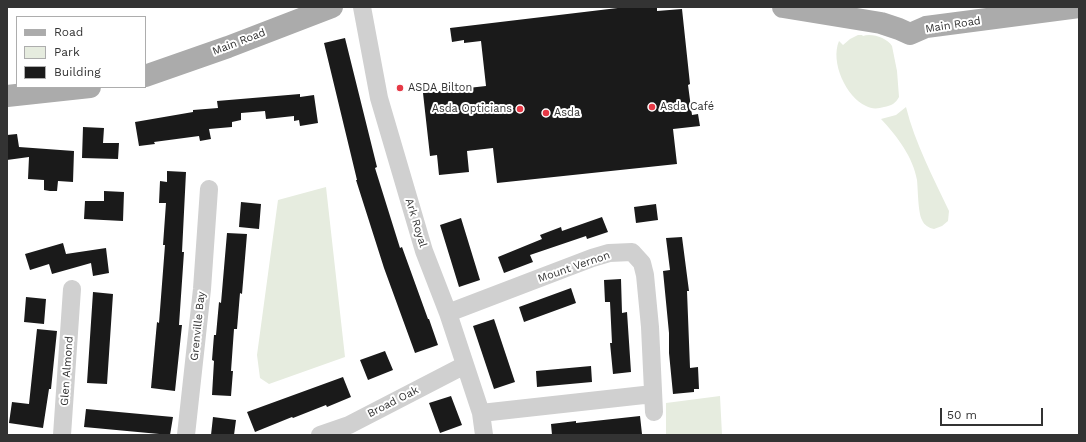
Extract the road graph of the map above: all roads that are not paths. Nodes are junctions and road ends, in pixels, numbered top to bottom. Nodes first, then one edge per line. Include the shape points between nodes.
1 (332, 7) edge
2 (362, 7) edge
3 (783, 7) edge
4 (1079, 7) edge
5 (146, 76) edge
6 (81, 88) edge
7 (7, 96) edge
8 (209, 189) dead end
9 (66, 300) dead end
10 (448, 313) junction
11 (465, 365) junction
12 (653, 394) junction
13 (481, 412) junction
14 (654, 412) dead end
15 (350, 430) edge
16 (62, 435) edge
17 (186, 435) edge
18 (320, 435) edge
19 (484, 435) edge

1 - 5 main road, Main Road
2 - 10 street, Ark Royal via 379,98 424,251
3 - 4 main road, Main Road via 881,23 910,34 926,28
6 - 7 main road
8 - 17 street, Grenville Bay via 200,215 202,289
9 - 16 street, Glen Almond
10 - 11 street, Ark Royal
10 - 12 street, Mount Vernon via 592,258 609,253 632,252 642,263 645,275
11 - 13 street, Ark Royal
11 - 15 street, Broad Oak
12 - 13 street
12 - 14 street, Mount Vernon
13 - 19 street, Ark Royal
15 - 18 street, Broad Oak

